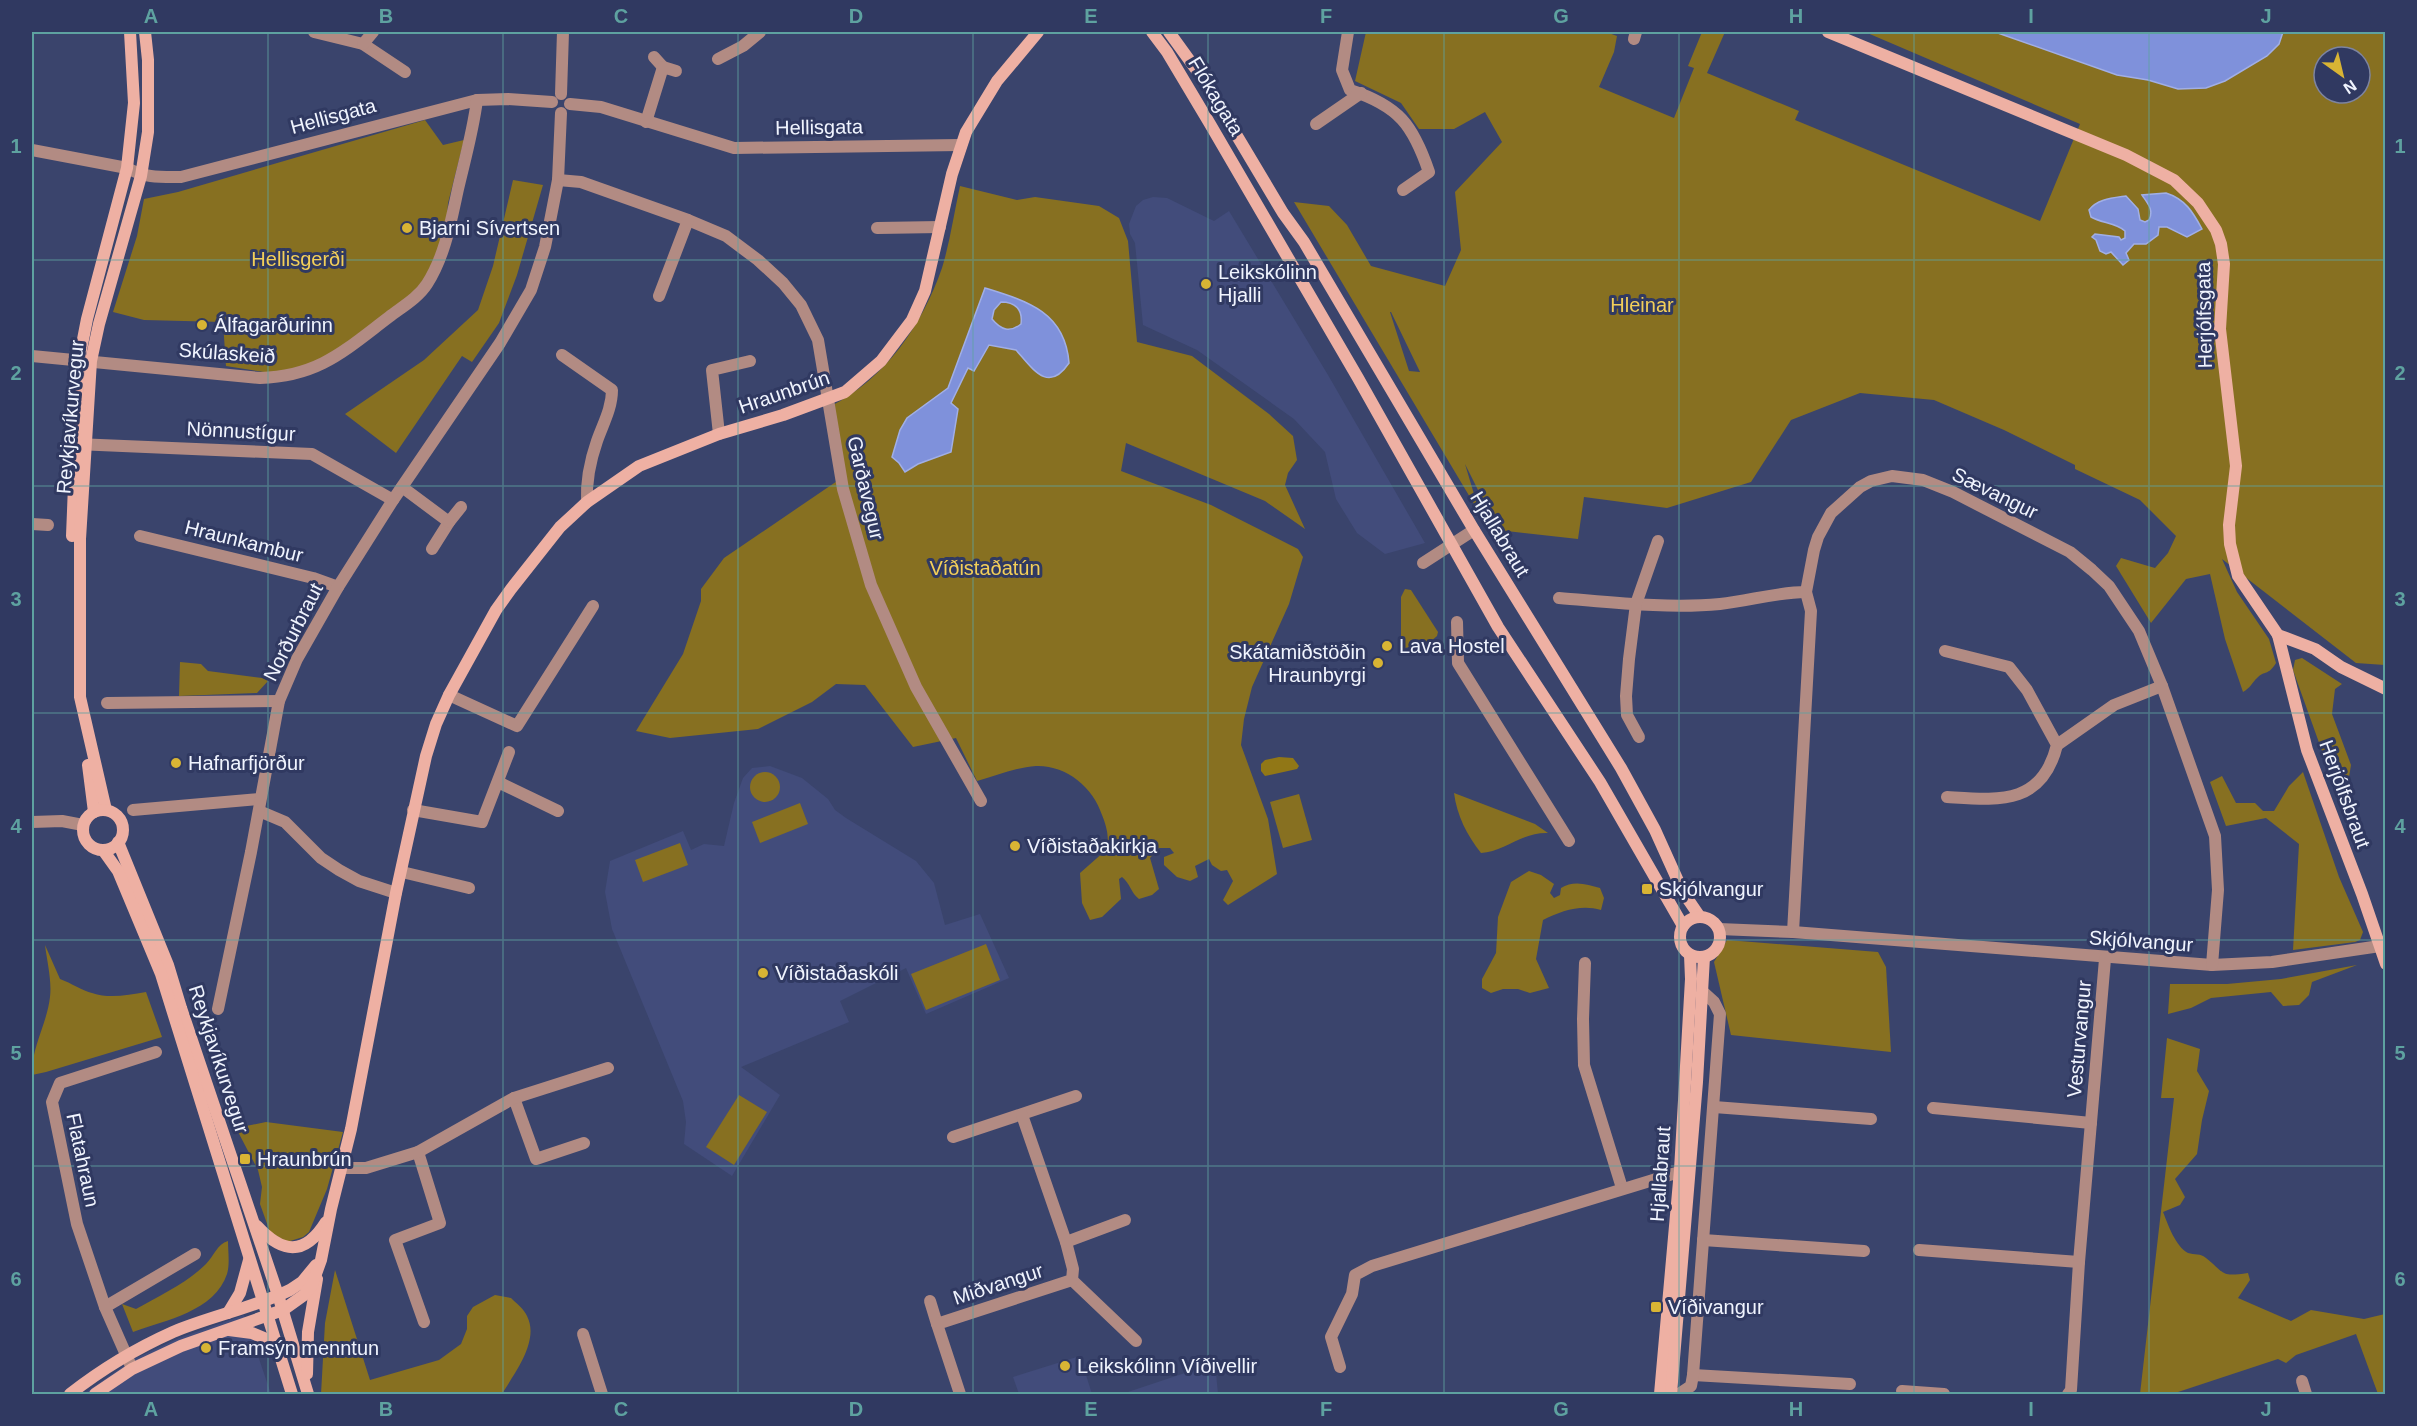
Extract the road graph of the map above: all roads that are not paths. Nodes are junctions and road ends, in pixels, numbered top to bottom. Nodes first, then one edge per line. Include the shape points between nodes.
1 (130, 32) edge
2 (145, 32) edge
3 (314, 32) edge
4 (373, 32) edge
5 (563, 32) edge
6 (760, 32) edge
7 (1038, 32) edge
8 (1152, 32) edge
9 (1169, 32) edge
10 (1348, 32) edge
11 (1828, 32) edge
12 (363, 44) junction
13 (654, 57) dead end
14 (718, 59) dead end
15 (663, 67) junction
16 (676, 71) dead end
17 (405, 72) dead end
18 (1361, 93) junction
19 (477, 100) junction
20 (561, 103) junction
21 (646, 122) junction
22 (1316, 124) dead end
23 (960, 145) junction
24 (32, 150) edge
25 (127, 168) junction
26 (1259, 174) joint
27 (141, 176) junction
28 (558, 180) junction
29 (1403, 190) dead end
30 (688, 220) junction
31 (940, 227) junction
32 (877, 228) dead end
33 (659, 296) dead end
34 (562, 355) dead end
35 (32, 356) edge
36 (85, 361) junction
37 (750, 361) dead end
38 (826, 399) junction
39 (719, 434) junction
40 (80, 444) junction
41 (402, 487) junction
42 (393, 500) junction
43 (587, 502) junction
44 (461, 507) dead end
45 (449, 522) junction
46 (32, 524) edge
47 (48, 525) dead end
48 (1474, 530) junction
49 (140, 536) dead end
50 (1659, 541) dead end
51 (1452, 545) junction
52 (432, 549) dead end
53 (1422, 564) dead end
54 (338, 587) junction
55 (1806, 592) junction
56 (1559, 598) dead end
57 (1636, 604) junction
58 (592, 606) dead end
59 (1457, 622) dead end
60 (2278, 635) junction
61 (1945, 651) dead end
62 (2162, 686) junction
63 (2385, 689) edge
64 (449, 695) junction
65 (279, 701) junction
66 (107, 703) dead end
67 (1639, 737) dead end
68 (2057, 745) junction
69 (509, 752) dead end
70 (498, 782) junction
71 (1947, 797) dead end
72 (981, 801) dead end
73 (260, 805) junction
74 (133, 810) dead end
75 (413, 810) junction
76 (100, 811) junction
77 (558, 811) dead end
78 (32, 822) edge
79 (83, 825) junction
80 (1569, 841) dead end
81 (118, 842) junction
82 (104, 850) junction
83 (402, 872) junction
84 (469, 888) dead end
85 (396, 893) junction
86 (1700, 917) junction
87 (1683, 926) junction
88 (1719, 929) junction
89 (1793, 932) junction
90 (2380, 946) junction
91 (1690, 955) junction
92 (1704, 957) junction
93 (2105, 958) junction
94 (1585, 963) dead end
95 (2385, 964) edge
96 (2212, 965) junction
97 (1703, 992) junction
98 (218, 1008) dead end
99 (156, 1052) dead end
100 (608, 1068) dead end
101 (1076, 1096) dead end
102 (514, 1098) junction
103 (1714, 1107) junction
104 (1933, 1108) dead end
105 (1022, 1115) junction
106 (1870, 1119) dead end
107 (2091, 1123) junction
108 (953, 1137) dead end
109 (584, 1143) dead end
110 (418, 1152) junction
111 (343, 1168) junction
112 (1685, 1170) junction
113 (1622, 1188) junction
114 (330, 1216) junction
115 (1125, 1220) dead end
116 (253, 1222) junction
117 (1703, 1240) junction
118 (1066, 1242) junction
119 (1919, 1250) dead end
120 (1864, 1251) dead end
121 (195, 1254) dead end
122 (250, 1256) junction
123 (321, 1260) junction
124 (2079, 1262) junction
125 (1072, 1280) junction
126 (278, 1295) junction
127 (263, 1301) junction
128 (930, 1301) dead end
129 (105, 1307) junction
130 (283, 1310) junction
131 (228, 1313) junction
132 (267, 1315) junction
133 (424, 1322) dead end
134 (938, 1324) junction
135 (228, 1329) junction
136 (583, 1334) dead end
137 (1136, 1341) dead end
138 (276, 1343) junction
139 (125, 1355) junction
140 (1340, 1367) dead end
141 (132, 1369) junction
142 (1693, 1375) junction
143 (2302, 1381) dead end
144 (1850, 1384) dead end
145 (1902, 1391) dead end
146 (70, 1395) edge
147 (95, 1395) edge
148 (292, 1395) edge
149 (308, 1395) edge
150 (602, 1395) edge
151 (960, 1395) edge
152 (1660, 1395) edge
153 (1671, 1395) edge
154 (1679, 1395) edge
155 (1944, 1395) edge
156 (2068, 1395) edge
157 (2306, 1395) edge

1 - 25 main road, Reykjavíkurvegur via 134,103
2 - 27 main road, Reykjavíkurvegur via 149,103
3 - 12 street
4 - 12 street
5 - 20 street, Norðurbraut
6 - 14 street
7 - 23 main road, Hraunbrún via 997,81
8 - 51 main road, Flókagata via 1244,183
9 - 26 main road, Flókagata via 1203,79
10 - 18 street via 1342,70 1350,90
11 - 60 main road, Herjólfsgata via 2151,166 2186,191 2208,216 2221,244 2224,264 2220,329 2236,466 2230,544 2238,576
12 - 17 street
13 - 15 street
15 - 16 street
15 - 21 street
18 - 22 street
18 - 29 street via 1388,106 1413,131 1421,147 1430,172
19 - 20 street, Hellisgata
19 - 27 street, Hellisgata via 181,177
19 - 36 street, Skúlaskeið via 471,144 450,225 427,284 336,357 297,374 260,378
20 - 21 street, Hellisgata via 601,107
20 - 28 street, Norðurbraut
21 - 23 street, Hellisgata via 734,148
23 - 31 main road, Hraunbrún
24 - 25 street, Hellisgata
25 - 27 street, Hellisgata
25 - 36 main road, Reykjavíkurvegur via 87,320
26 - 48 main road, Hjallabraut via 1304,242
27 - 36 main road, Reykjavíkurvegur
28 - 30 street, Garðavegur via 581,183
28 - 41 street, Norðurbraut via 546,247 531,290 500,344
30 - 33 street
30 - 38 street, Garðavegur via 726,236 758,260 801,305 818,340
31 - 32 street
31 - 38 main road, Hraunbrún via 925,291 898,342 866,376 845,392
34 - 43 street via 612,390 612,401 586,478
35 - 36 street, Skúlaskeið
36 - 40 main road, Reykjavíkurvegur
37 - 39 street, Hraunbrún via 712,370
38 - 39 main road, Hraunbrún
38 - 72 street, Garðavegur via 843,489 871,585 916,687
39 - 43 main road, Hraunbrún via 639,466
40 - 42 street, Nönnustígur via 312,454
40 - 76 main road, Reykjavíkurvegur via 80,697
41 - 42 street, Norðurbraut
41 - 45 street
42 - 54 street, Norðurbraut
43 - 64 main road, Hraunbrún via 525,568 496,610
44 - 45 street
45 - 52 street
46 - 47 street
48 - 51 street
48 - 86 main road, Hjallabraut via 1621,768 1683,892
49 - 54 street, Hraunkambur
50 - 57 street
51 - 53 street
51 - 87 main road via 1498,627 1632,836
54 - 65 street, Norðurbraut via 302,650
55 - 57 street via 1719,604
55 - 62 street, Sævangur via 1818,537 1840,504 1870,481 1892,476 1923,480 1953,492 2083,562 2127,610
55 - 89 street, Sævangur via 1811,611 1810,651
56 - 57 street
57 - 67 street via 1626,696 1627,715
58 - 64 street via 517,726
59 - 80 street via 1458,663
60 - 63 main road via 2315,649
60 - 90 main road, Herjólfsbraut via 2307,750
61 - 68 street via 2009,667 2027,690
62 - 68 street via 2114,705
62 - 96 street, Sævangur via 2215,836 2218,890
64 - 75 main road, Hraunbrún via 436,723
65 - 66 street
65 - 73 street, Norðurbraut
68 - 71 street via 2053,763 2023,794 1996,800
69 - 70 street
70 - 75 street via 482,822
70 - 77 street
73 - 74 street
73 - 85 street via 339,870
73 - 98 street, Norðurbraut
75 - 83 main road, Hraunbrún
76 - 79 main road via 88,816
76 - 81 main road via 114,813 121,823 122,836
78 - 79 street
79 - 82 main road via 88,843
81 - 82 main road
81 - 116 main road, Reykjavíkurvegur via 168,965
82 - 122 main road, Reykjavíkurvegur via 118,872 161,974
83 - 84 street
83 - 85 main road, Hraunbrún
85 - 111 main road, Hraunbrún
86 - 87 main road
86 - 88 main road via 1713,921
87 - 91 main road via 1679,939
88 - 89 street, Skjólvangur
88 - 92 main road via 1720,943 1711,955
89 - 93 street, Skjólvangur
90 - 95 main road, Herjólfsbraut
90 - 96 street, Skjólvangur via 2264,963
91 - 92 main road
91 - 112 main road, Hjallabraut
92 - 97 main road, Hjallabraut
93 - 96 street, Skjólvangur
93 - 107 street, Vesturvangur
94 - 113 street via 1584,1065
97 - 103 street via 1720,1014
97 - 112 main road, Hjallabraut
99 - 129 street, Flatahraun via 60,1083 52,1102 76,1224
100 - 102 street
101 - 105 street
102 - 109 street via 536,1159
102 - 110 street
103 - 106 street
103 - 117 street
104 - 107 street, Vesturvangur
105 - 108 street
105 - 118 street, Miðvangur
107 - 124 street, Vesturvangur
110 - 111 street via 366,1168
110 - 133 street via 440,1224 395,1240
111 - 114 main road, Hraunbrún
112 - 113 street
112 - 152 main road, Hjallabraut
112 - 153 main road, Hjallabraut
113 - 140 street via 1372,1266 1355,1275 1352,1294 1331,1337
114 - 116 main road via 319,1233 294,1248 273,1242
114 - 123 main road, Hraunbrún
115 - 118 street
116 - 126 main road, Reykjavíkurvegur
117 - 120 street
117 - 142 street
118 - 125 street, Miðvangur
119 - 124 street
121 - 129 street
122 - 127 main road, Reykjavíkurvegur
122 - 131 main road via 240,1293
123 - 126 main road, Hraunbrún via 302,1282
123 - 130 main road, Hraunbrún via 312,1285
123 - 149 main road via 308,1332
124 - 156 street, Vesturvangur
125 - 134 street, Miðvangur
125 - 137 street, Miðvangur
126 - 127 main road, Hraunbrún
126 - 130 main road, Reykjavíkurvegur
127 - 131 main road
127 - 132 main road, Reykjavíkurvegur
128 - 134 street, Miðvangur
129 - 139 street, Flatahraun
130 - 132 main road, Hraunbrún
130 - 149 main road, Reykjavíkurvegur
131 - 139 main road
132 - 135 main road
132 - 138 main road, Reykjavíkurvegur
134 - 151 street, Miðvangur
135 - 138 main road
135 - 141 main road
136 - 150 street
138 - 148 main road, Reykjavíkurvegur
139 - 141 street, Flatahraun
139 - 146 main road
141 - 147 main road
142 - 144 street
142 - 154 street via 1691,1386
143 - 157 street
145 - 155 street

